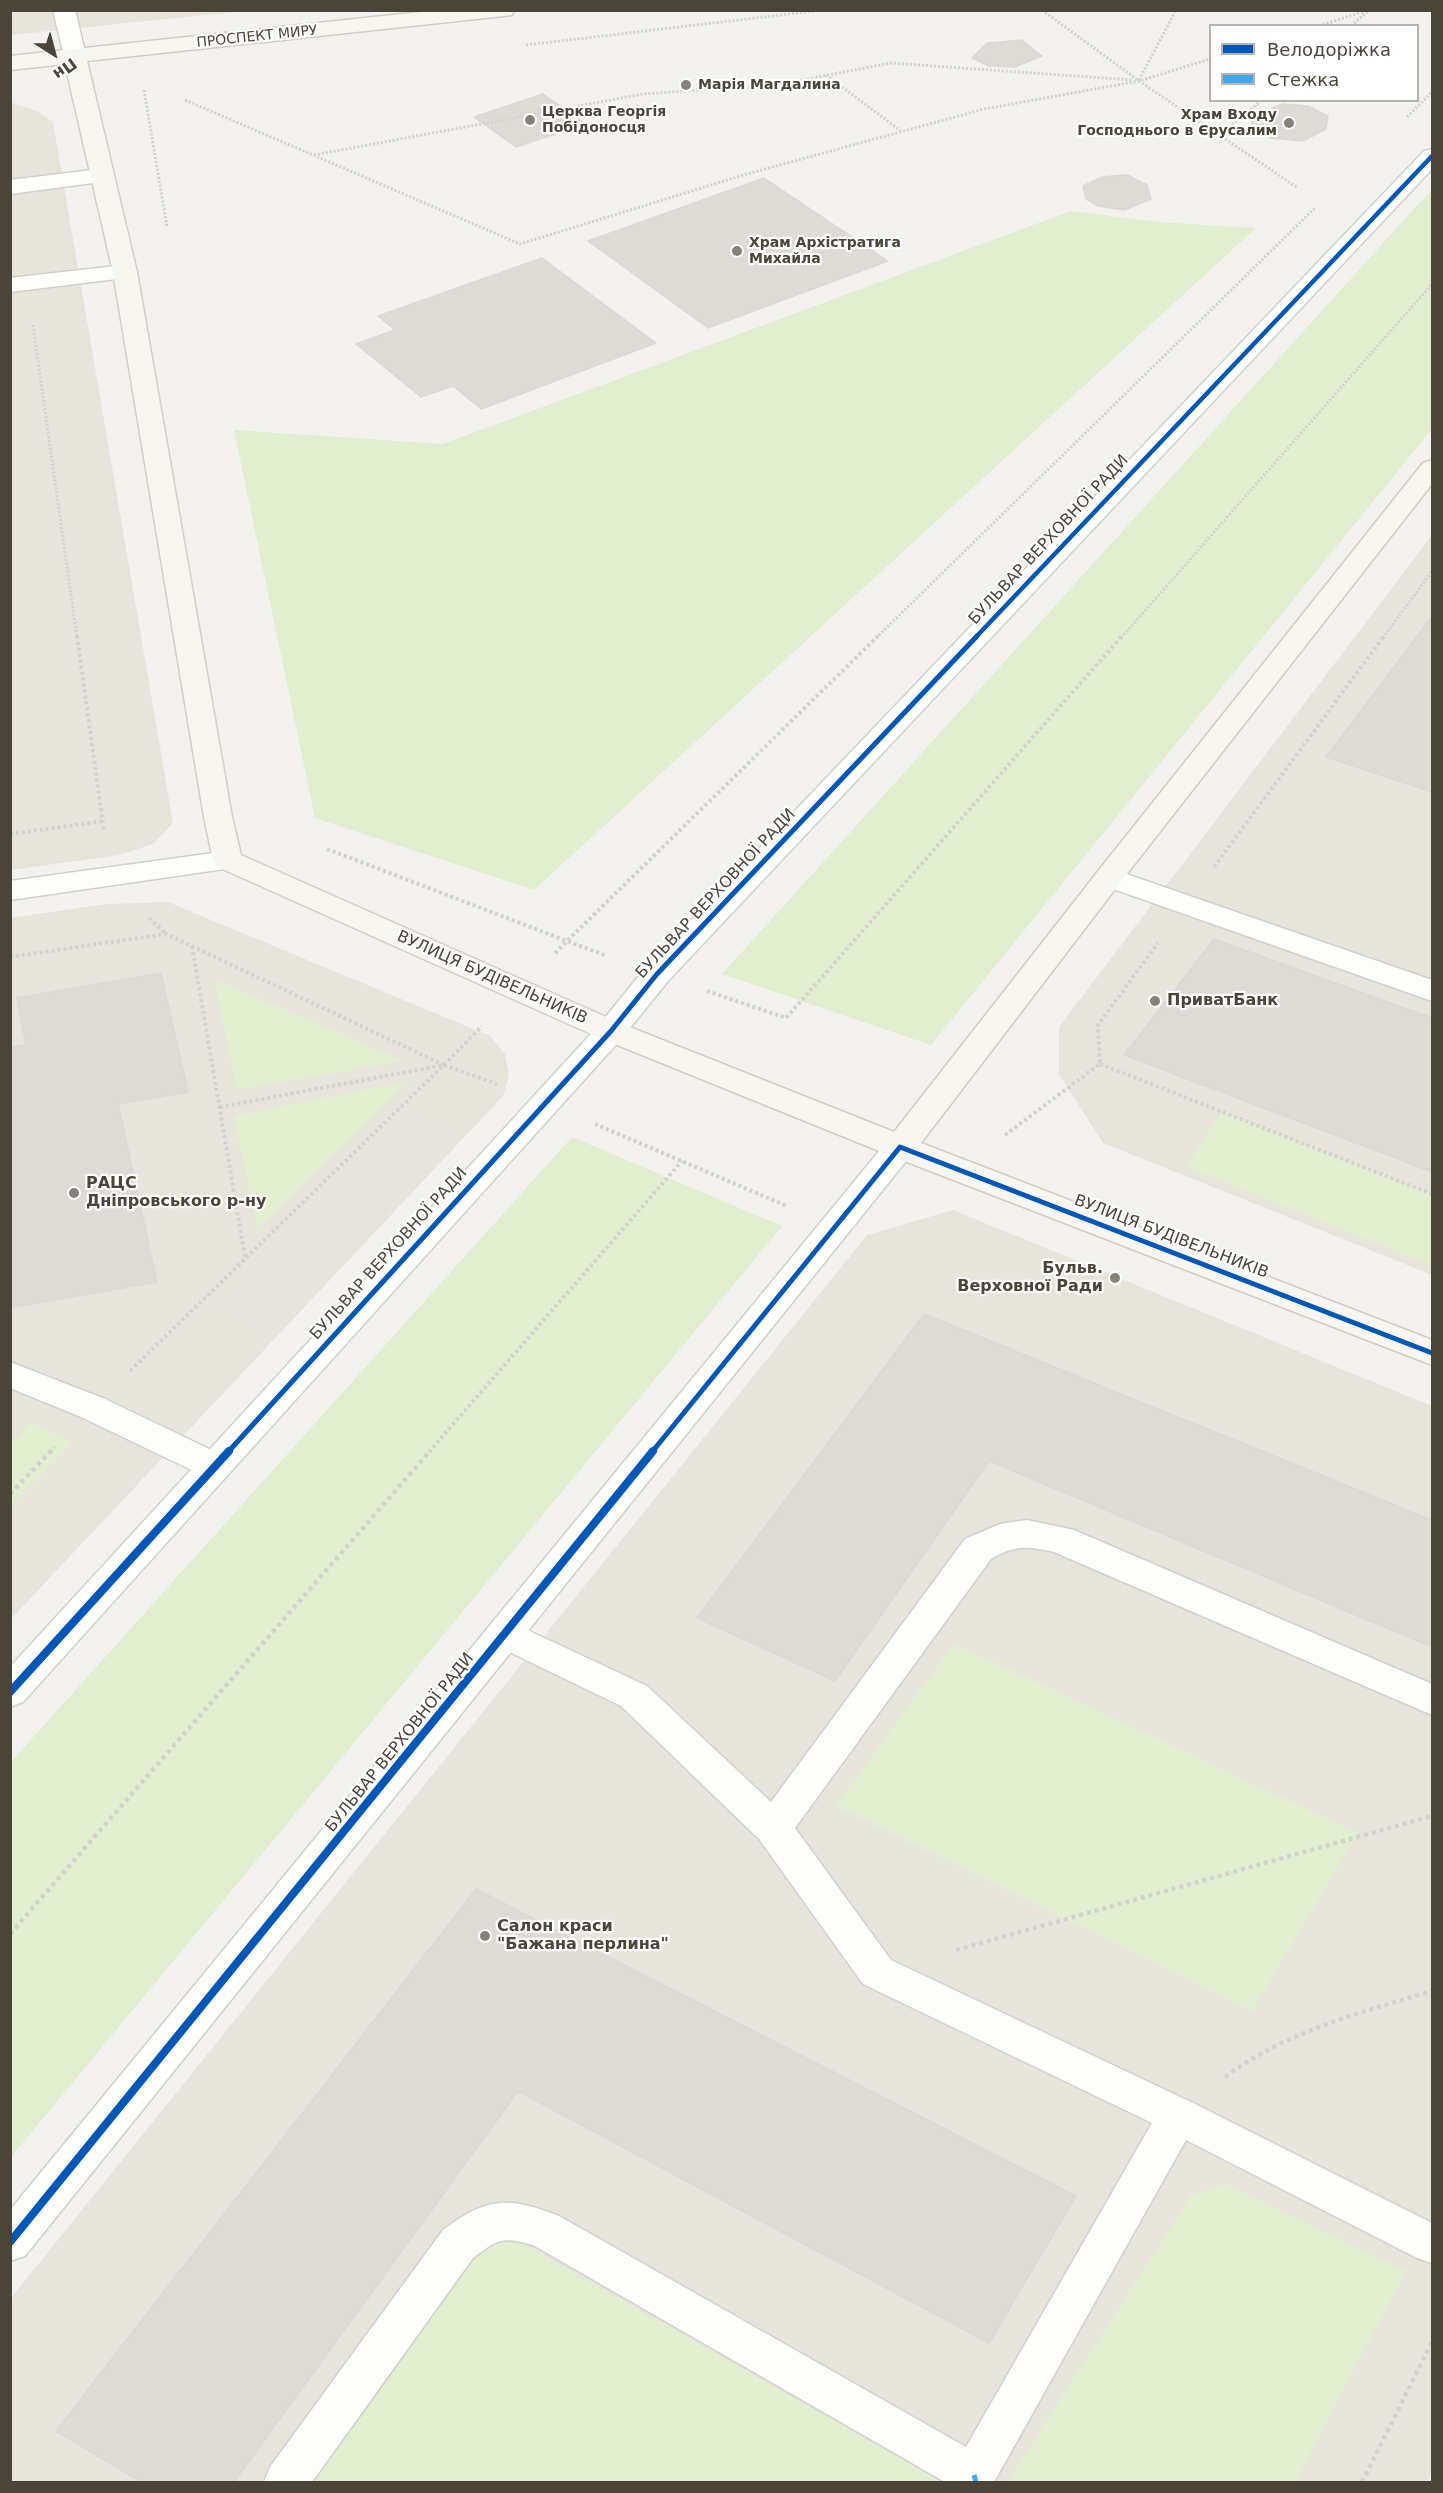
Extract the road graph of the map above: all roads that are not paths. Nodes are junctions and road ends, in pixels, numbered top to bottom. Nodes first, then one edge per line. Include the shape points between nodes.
1 (64, 10) edge
2 (504, 10) edge
3 (75, 56) junction
4 (10, 63) edge
5 (1432, 156) edge
6 (100, 176) junction
7 (10, 187) edge
8 (125, 272) junction
9 (19, 284) edge
10 (1431, 472) edge
11 (228, 860) junction
12 (1109, 877) junction
13 (10, 891) edge
14 (1432, 991) edge
15 (611, 1031) junction
16 (900, 1147) junction
17 (1432, 1353) edge
18 (10, 1374) edge
19 (214, 1466) junction
20 (506, 1634) junction
21 (10, 1692) edge
22 (1432, 1700) edge
23 (773, 1828) junction
24 (1178, 2116) junction
25 (10, 2242) edge
26 (1432, 2244) edge
27 (972, 2479) edge
28 (286, 2482) edge

1 - 3 street
2 - 3 main road, ПРОСПЕКТ МИРУ
3 - 4 main road, ПРОСПЕКТ МИРУ
3 - 6 main road
5 - 15 street, БУЛЬВАР ВЕРХОВНОЇ РАДИ via 657,974
6 - 7 street
6 - 8 main road
8 - 9 street
8 - 11 main road
10 - 12 main road, БУЛЬВАР ВЕРХОВНОЇ РАДИ
11 - 13 street
11 - 15 main road, ВУЛИЦЯ БУДІВЕЛЬНИКІВ
12 - 14 street
12 - 16 main road, БУЛЬВАР ВЕРХОВНОЇ РАДИ
15 - 16 main road, ВУЛИЦЯ БУДІВЕЛЬНИКІВ
15 - 19 street, БУЛЬВАР ВЕРХОВНОЇ РАДИ
16 - 17 main road, ВУЛИЦЯ БУДІВЕЛЬНИКІВ
16 - 20 street, БУЛЬВАР ВЕРХОВНОЇ РАДИ
18 - 19 street via 93,1408
19 - 21 street, БУЛЬВАР ВЕРХОВНОЇ РАДИ
20 - 23 street via 634,1696
20 - 25 street, БУЛЬВАР ВЕРХОВНОЇ РАДИ
22 - 23 street via 1060,1540 1028,1533 1001,1535 978,1549
23 - 24 street via 877,1972
24 - 26 street
24 - 27 street
27 - 28 street via 544,2229 511,2219 483,2225 458,2244

